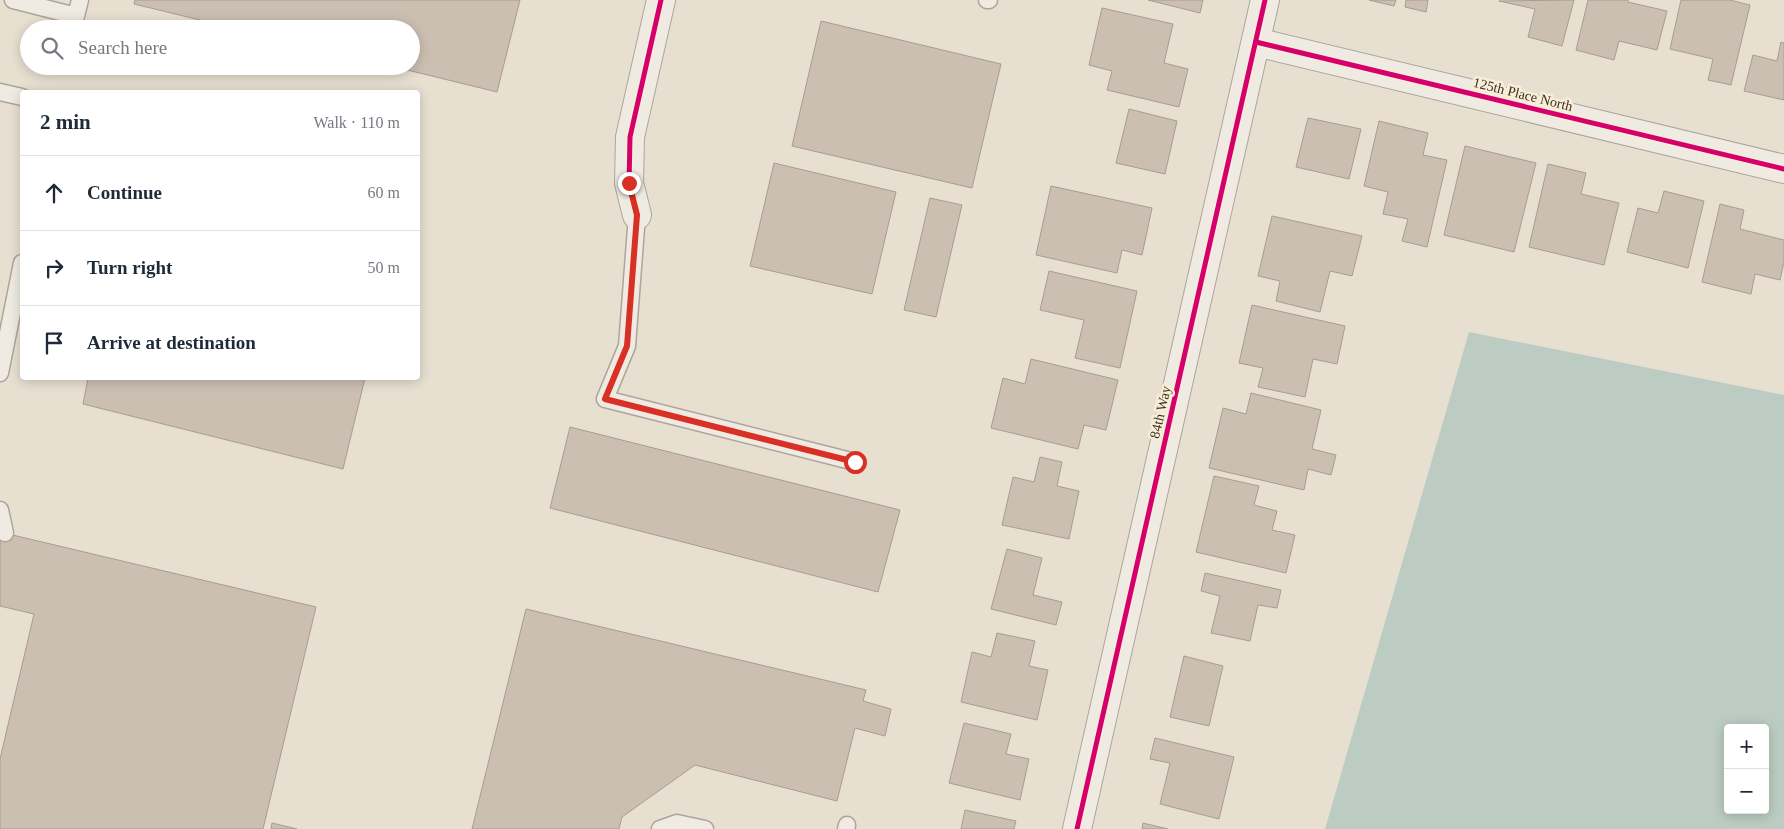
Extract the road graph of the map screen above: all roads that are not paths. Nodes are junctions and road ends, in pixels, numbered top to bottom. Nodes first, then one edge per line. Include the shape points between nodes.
1 (13, 0) edge
2 (80, 0) edge
3 (661, 0) edge
4 (1265, 0) edge
5 (1256, 42) junction
6 (0, 92) edge
7 (20, 97) edge
8 (1784, 169) edge
9 (637, 215) joint
10 (20, 273) edge
11 (0, 372) edge
12 (855, 462) dead end
13 (0, 510) edge
14 (5, 533) dead end
15 (660, 829) edge
16 (705, 829) edge
17 (1077, 829) edge

1 - 2 lane via 76,16
3 - 9 street via 630,137 629,183
4 - 5 street, 84th Way
5 - 8 street, 125th Place North
5 - 17 street, 84th Way
6 - 7 lane
9 - 12 lane via 627,346 605,399
10 - 11 lane
13 - 14 lane
15 - 16 lane via 677,824

